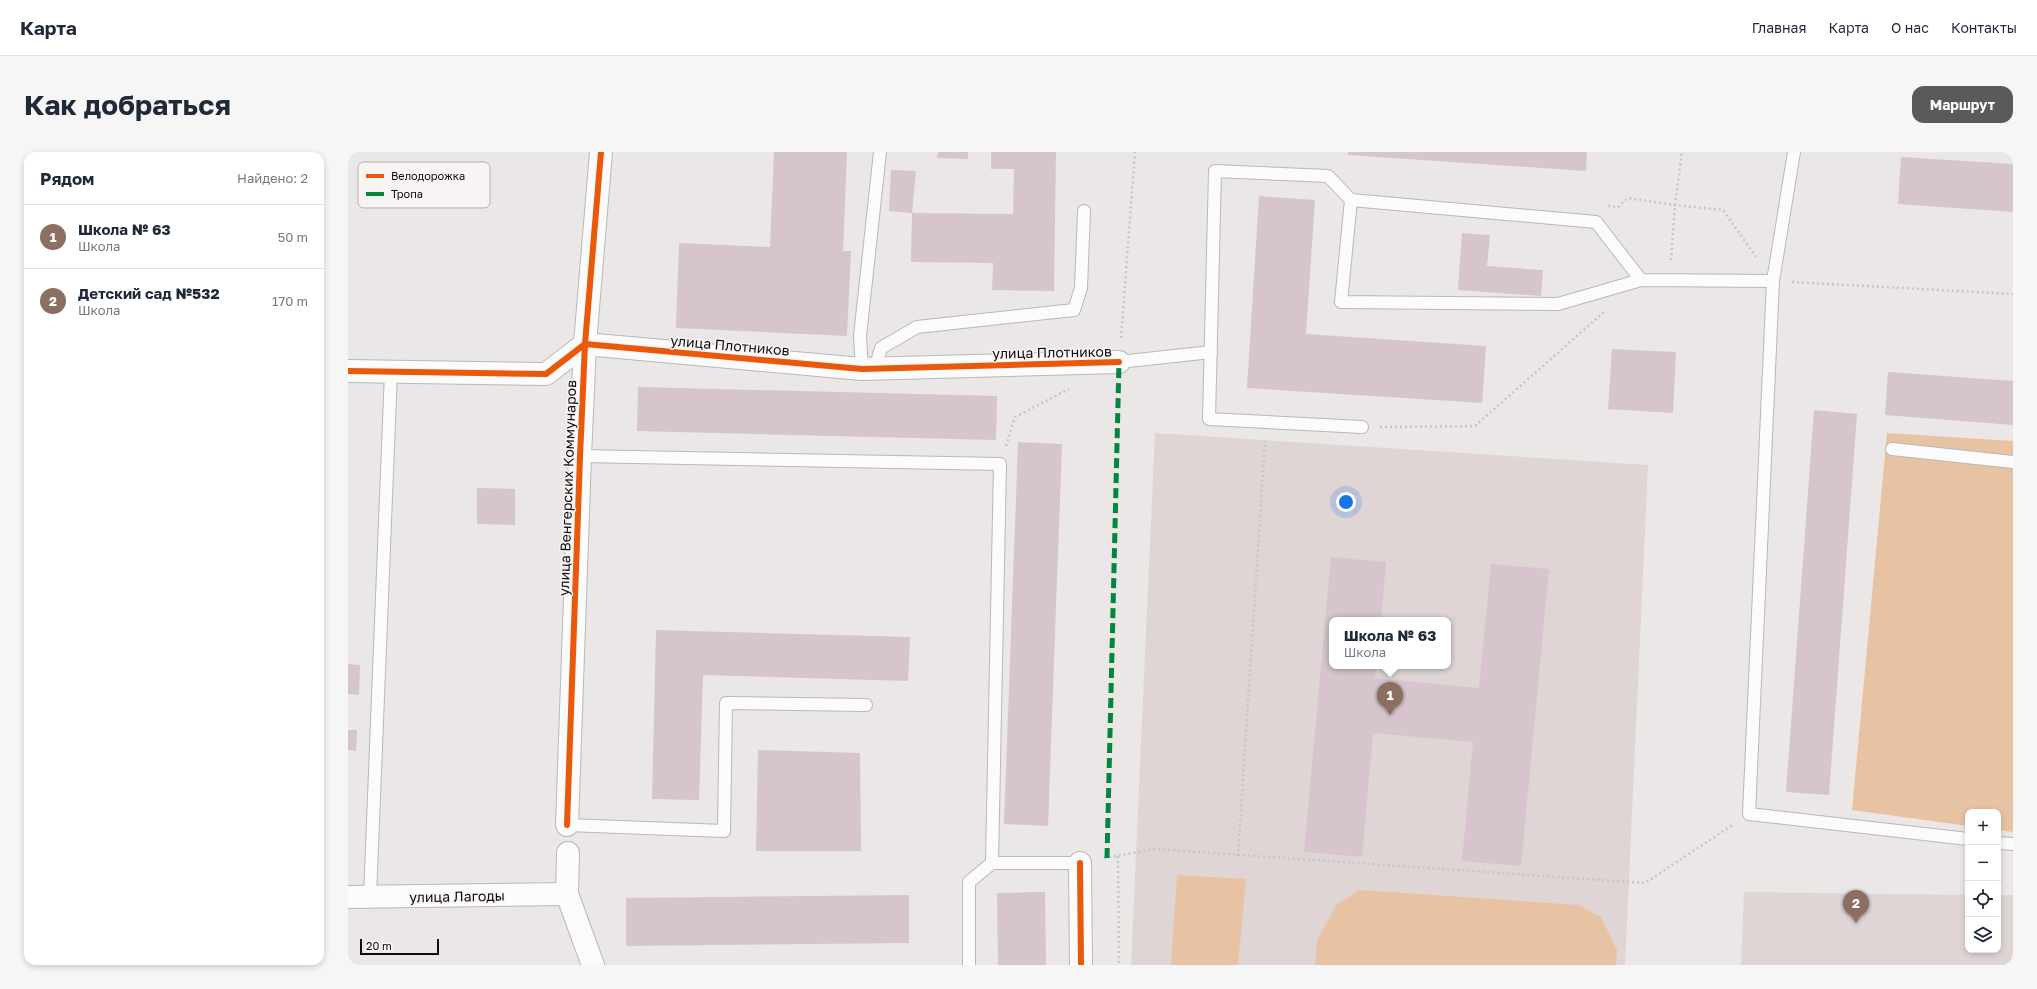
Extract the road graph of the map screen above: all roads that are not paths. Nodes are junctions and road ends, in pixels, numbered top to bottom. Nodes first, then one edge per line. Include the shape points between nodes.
1 (601, 152) edge
2 (880, 152) edge
3 (1794, 152) edge
4 (1351, 200) junction
5 (1084, 211) dead end
6 (1641, 280) junction
7 (1773, 281) junction
8 (586, 344) junction
9 (1211, 352) junction
10 (1119, 362) joint
11 (868, 369) junction
12 (348, 371) edge
13 (391, 372) junction
14 (1362, 427) road end
15 (1892, 449) dead end
16 (580, 456) junction
17 (2013, 462) edge
18 (866, 705) dead end
19 (567, 825) joint
20 (1965, 839) edge
21 (2001, 843) edge
22 (2013, 844) edge
23 (568, 852) dead end
24 (992, 863) junction
25 (1080, 863) joint
26 (567, 894) junction
27 (348, 897) edge
28 (370, 897) junction
29 (593, 965) edge
30 (969, 965) edge
31 (1082, 965) edge

1 - 8 street, улица Венгерских Коммунаров
2 - 11 lane via 860,336
3 - 7 lane
4 - 6 lane via 1596,222
4 - 6 lane via 1341,302 1558,304
4 - 9 lane via 1328,176 1215,171
5 - 11 lane via 1082,288 1074,310 917,327 881,348
6 - 7 lane
7 - 20 lane via 1749,814
8 - 11 street, улица Плотников
8 - 13 street via 546,374
8 - 16 street, улица Венгерских Коммунаров
9 - 10 lane
9 - 14 lane via 1209,419
10 - 11 street, улица Плотников
12 - 13 street
13 - 28 lane
15 - 17 lane
16 - 19 street, улица Венгерских Коммунаров
16 - 24 lane via 1000,464
18 - 19 lane via 726,703 724,831
21 - 22 lane
23 - 26 street
24 - 25 lane
24 - 30 lane via 969,882
25 - 31 street
26 - 28 street, улица Лагоды
26 - 29 street
27 - 28 street, улица Лагоды

